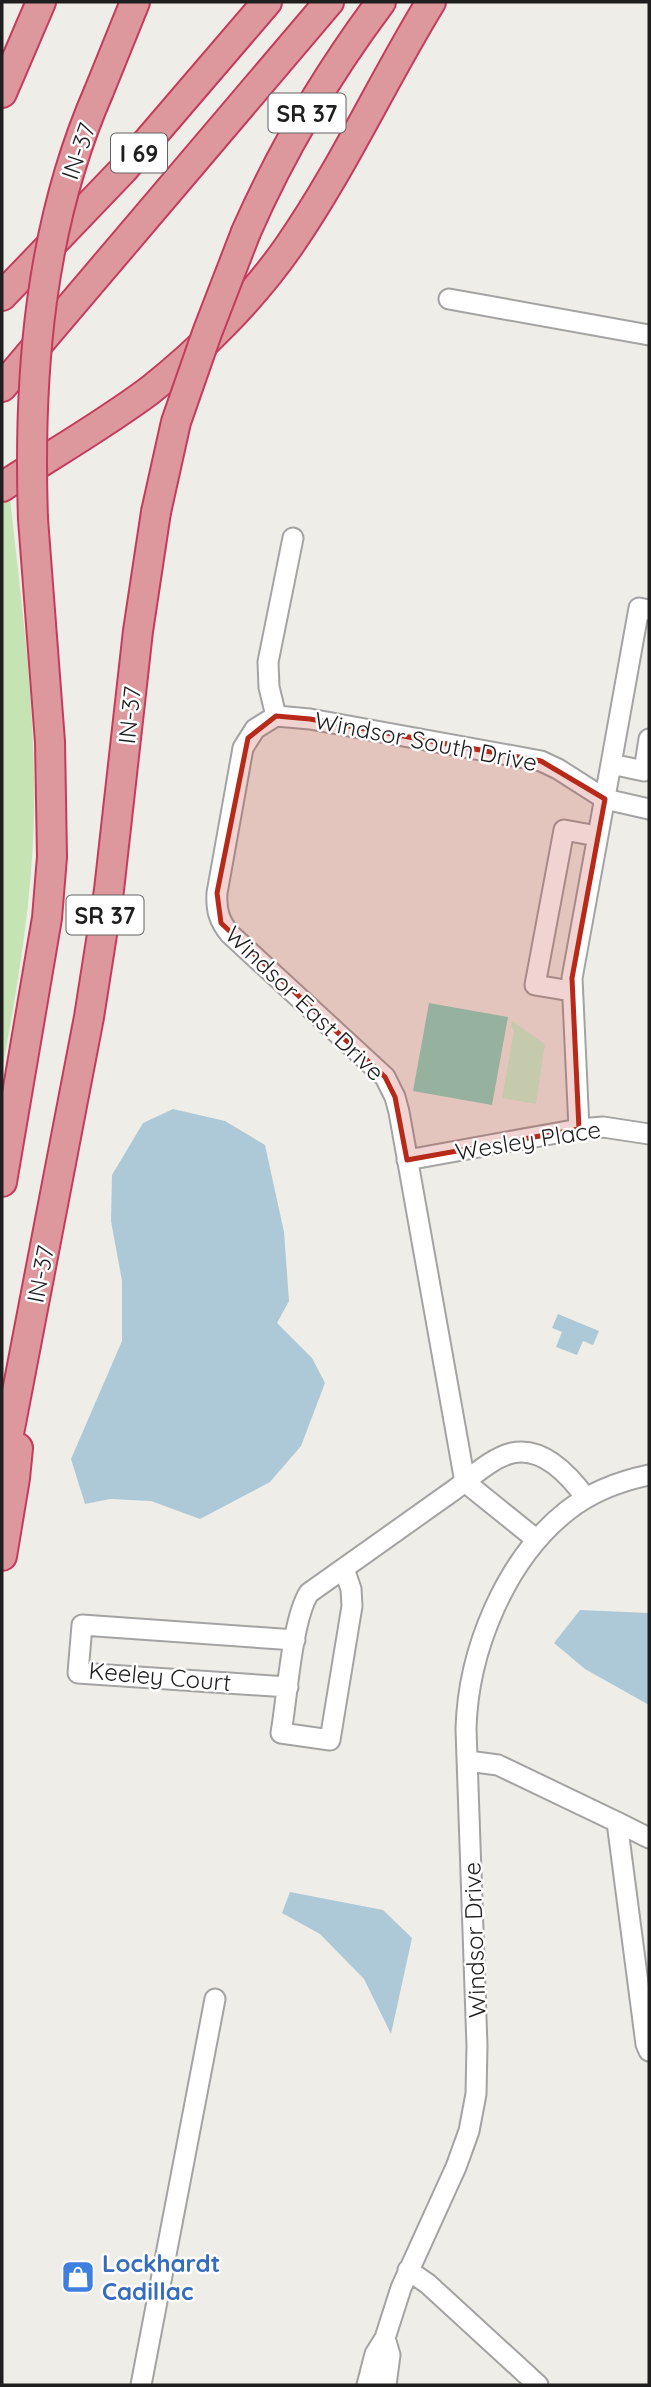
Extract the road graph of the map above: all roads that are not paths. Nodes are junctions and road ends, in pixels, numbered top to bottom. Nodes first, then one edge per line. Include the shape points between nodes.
1 (41, 2) edge
2 (135, 2) edge
3 (267, 2) edge
4 (329, 2) edge
5 (381, 2) edge
6 (431, 2) edge
7 (2, 93) edge
8 (2, 296) edge
9 (449, 299) dead end
10 (649, 335) edge
11 (2, 387) edge
12 (2, 487) edge
13 (293, 538) dead end
14 (649, 610) edge
15 (276, 716) junction
16 (649, 739) edge
17 (611, 764) junction
18 (605, 799) junction
19 (649, 809) edge
20 (597, 836) junction
21 (571, 991) junction
22 (579, 1129) junction
23 (649, 1134) edge
24 (407, 1160) junction
25 (2, 1182) edge
26 (26, 1346) junction
27 (2, 1471) edge
28 (649, 1475) edge
29 (465, 1482) junction
30 (586, 1499) junction
31 (537, 1540) junction
32 (2, 1556) edge
33 (344, 1569) junction
34 (295, 1640) junction
35 (288, 1687) junction
36 (468, 1761) junction
37 (617, 1822) junction
38 (649, 1838) edge
39 (215, 2000) dead end
40 (649, 2051) edge
41 (408, 2270) junction
42 (385, 2338) junction
43 (141, 2385) edge
44 (367, 2385) edge
45 (386, 2385) edge
46 (538, 2385) edge

1 - 7 highway
2 - 25 highway, IN-37 / SR 37, bridge via 68,178 37,324 33,519 50,742 52,857 47,918
3 - 8 highway, I 69 via 123,170
4 - 11 highway, I 69
5 - 26 highway, IN-37 / SR 37, bridge via 316,97 277,166 246,232 176,422 156,512 138,631 109,890 89,1017
6 - 12 highway via 329,183 288,247 239,307 150,390
9 - 10 street
13 - 15 street via 268,662
14 - 17 street via 639,608
15 - 18 street, Windsor South Drive via 541,761
15 - 24 street, Windsor East Drive via 255,729 243,748 216,907 230,934 385,1077 395,1097
16 - 17 street via 644,771
17 - 18 street
18 - 19 street, Windsor South Drive
18 - 20 street
20 - 21 street
20 - 21 street via 564,830 535,985
21 - 22 street
22 - 23 street, Wesley Place via 603,1127
22 - 24 street, Wesley Place
24 - 29 street, Windsor East Drive
26 - 27 highway, IN-37 / SR 37
26 - 32 highway via 15,1478
28 - 30 street, Windsor Drive via 620,1482
29 - 30 street via 499,1459 528,1452 559,1468
29 - 31 street
29 - 33 street
30 - 31 street, Windsor Drive
31 - 36 street, Windsor Drive via 508,1584 478,1652 467,1710
33 - 34 street via 309,1593
33 - 35 street via 352,1606 330,1740 281,1733
34 - 35 street
34 - 35 street, Keeley Court via 82,1625 78,1673
36 - 37 street via 498,1765
36 - 41 street, Windsor Drive via 476,2094 456,2167
37 - 38 street
37 - 40 street
39 - 43 street
41 - 42 street, Windsor Drive
41 - 46 street
42 - 44 street, Windsor Drive via 375,2354
42 - 45 street, Windsor Drive via 390,2355

